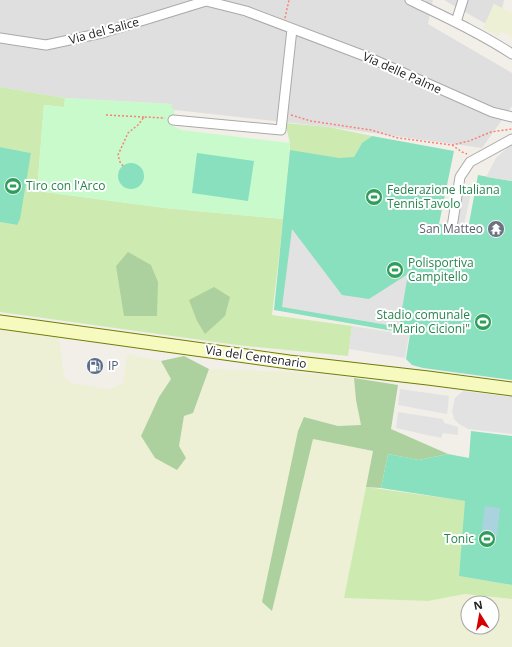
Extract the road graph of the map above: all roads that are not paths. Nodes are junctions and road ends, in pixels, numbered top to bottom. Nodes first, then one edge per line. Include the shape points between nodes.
1 (204, 0) edge
2 (410, 0) edge
3 (463, 0) edge
4 (456, 22) junction
5 (292, 28) junction
6 (0, 38) edge
7 (512, 54) edge
8 (512, 117) edge
9 (173, 120) road end
10 (512, 139) edge
11 (452, 227) dead end
12 (0, 322) edge
13 (512, 389) edge

1 - 5 street, Via delle Palme via 246,11
1 - 6 street, Via del Salice via 102,33 46,45
2 - 4 street
3 - 4 street
4 - 7 street
5 - 8 street, Via delle Palme via 370,58 492,112
5 - 9 street via 281,130
10 - 11 street via 470,162 460,177
12 - 13 street, Via del Centenario via 289,362

